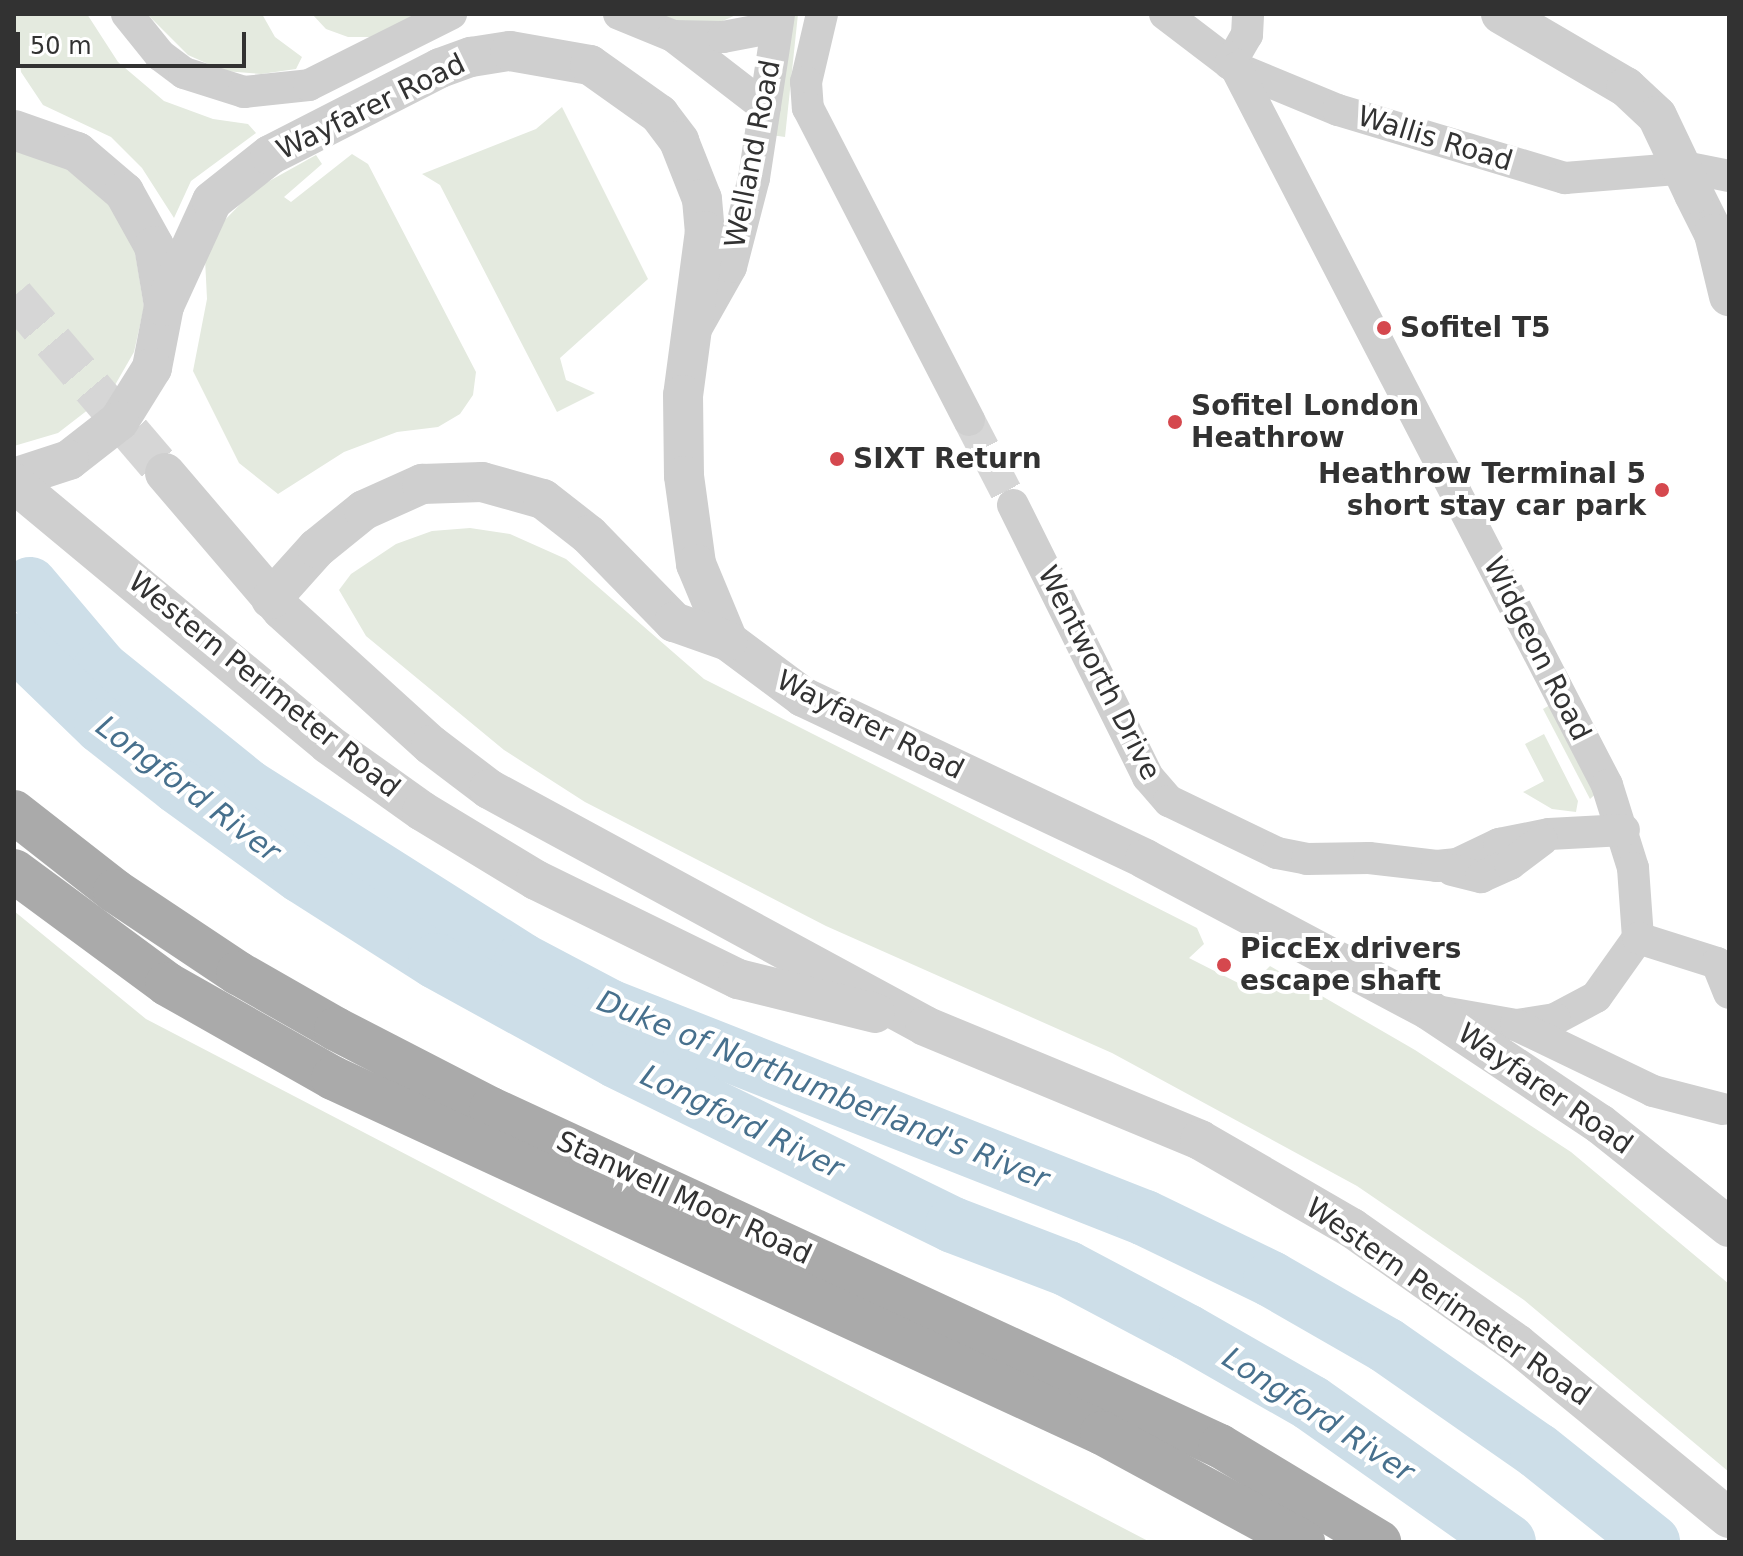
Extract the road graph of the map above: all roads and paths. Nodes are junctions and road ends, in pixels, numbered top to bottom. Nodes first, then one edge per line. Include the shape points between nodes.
1 (127, 14) edge
2 (451, 14) edge
3 (619, 14) edge
4 (822, 14) edge
5 (1165, 14) edge
6 (1248, 14) edge
7 (1501, 14) edge
8 (778, 20) edge
9 (673, 36) junction
10 (1233, 66) junction
11 (765, 107) junction
12 (14, 130) edge
13 (1613, 176) junction
14 (1729, 176) edge
15 (1691, 196) junction
16 (1722, 241) edge
17 (1729, 296) edge
18 (164, 306) junction
19 (694, 333) junction
20 (969, 420) tunnel mouth
21 (165, 473) tunnel mouth
22 (14, 480) edge
23 (1013, 505) tunnel mouth
24 (271, 599) junction
25 (728, 641) junction
26 (14, 812) edge
27 (1624, 830) junction
28 (14, 871) edge
29 (1638, 938) junction
30 (1723, 960) edge
31 (1729, 993) edge
32 (1429, 1010) junction
33 (1516, 1025) junction
34 (925, 1026) junction
35 (1723, 1109) dead end
36 (1729, 1227) edge
37 (1729, 1518) edge
38 (1303, 1542) edge
39 (1379, 1542) edge

1 - 2 street via 160,55 184,73 212,86 256,92 309,85
3 - 9 street
4 - 20 street via 806,82 808,108
5 - 10 street, Wallis Road
6 - 10 street via 1247,35
7 - 15 street, bridge via 1590,62 1657,116
8 - 9 street via 723,37
8 - 11 street, Welland Road
9 - 11 street
10 - 13 street, Wallis Road via 1338,110 1565,178
10 - 27 street, Widgeon Road via 1607,785
11 - 19 street, Welland Road via 731,267
12 - 18 street via 77,152 124,192 154,246
13 - 14 street, Wallis Road via 1689,168
13 - 15 street
15 - 16 street
16 - 17 street
18 - 19 street, Wayfarer Road via 197,228 212,201 233,181 270,155 440,68 510,51 590,65 630,88 679,141 695,174 705,231
18 - 22 street via 152,368 119,421 69,460
19 - 25 street, Wayfarer Road via 683,395 687,518 706,598
21 - 24 street, Western Perimeter Road
22 - 34 street, Western Perimeter Road via 328,744 422,811 536,880 738,979
23 - 27 street, Wentworth Drive via 1148,777 1169,801 1288,857 1437,866 1457,864 1499,844 1549,834
24 - 25 street via 317,548 364,510 422,484 482,482 543,499 589,535 674,622
24 - 34 street, Western Perimeter Road via 431,745 489,789
25 - 32 street, Wayfarer Road via 803,697 1145,859
26 - 39 main road, Stanwell Moor Road via 115,891 238,973 336,1029 491,1109 1207,1440
27 - 29 street, Widgeon Road via 1640,916
28 - 38 main road, Stanwell Moor Road via 167,984 333,1078 1102,1433
29 - 30 street
29 - 33 street via 1596,997 1555,1019
30 - 31 street
32 - 33 street
32 - 36 street, Wayfarer Road via 1600,1124
33 - 35 street via 1653,1091
34 - 37 street, Western Perimeter Road via 1200,1140 1352,1228 1529,1353

